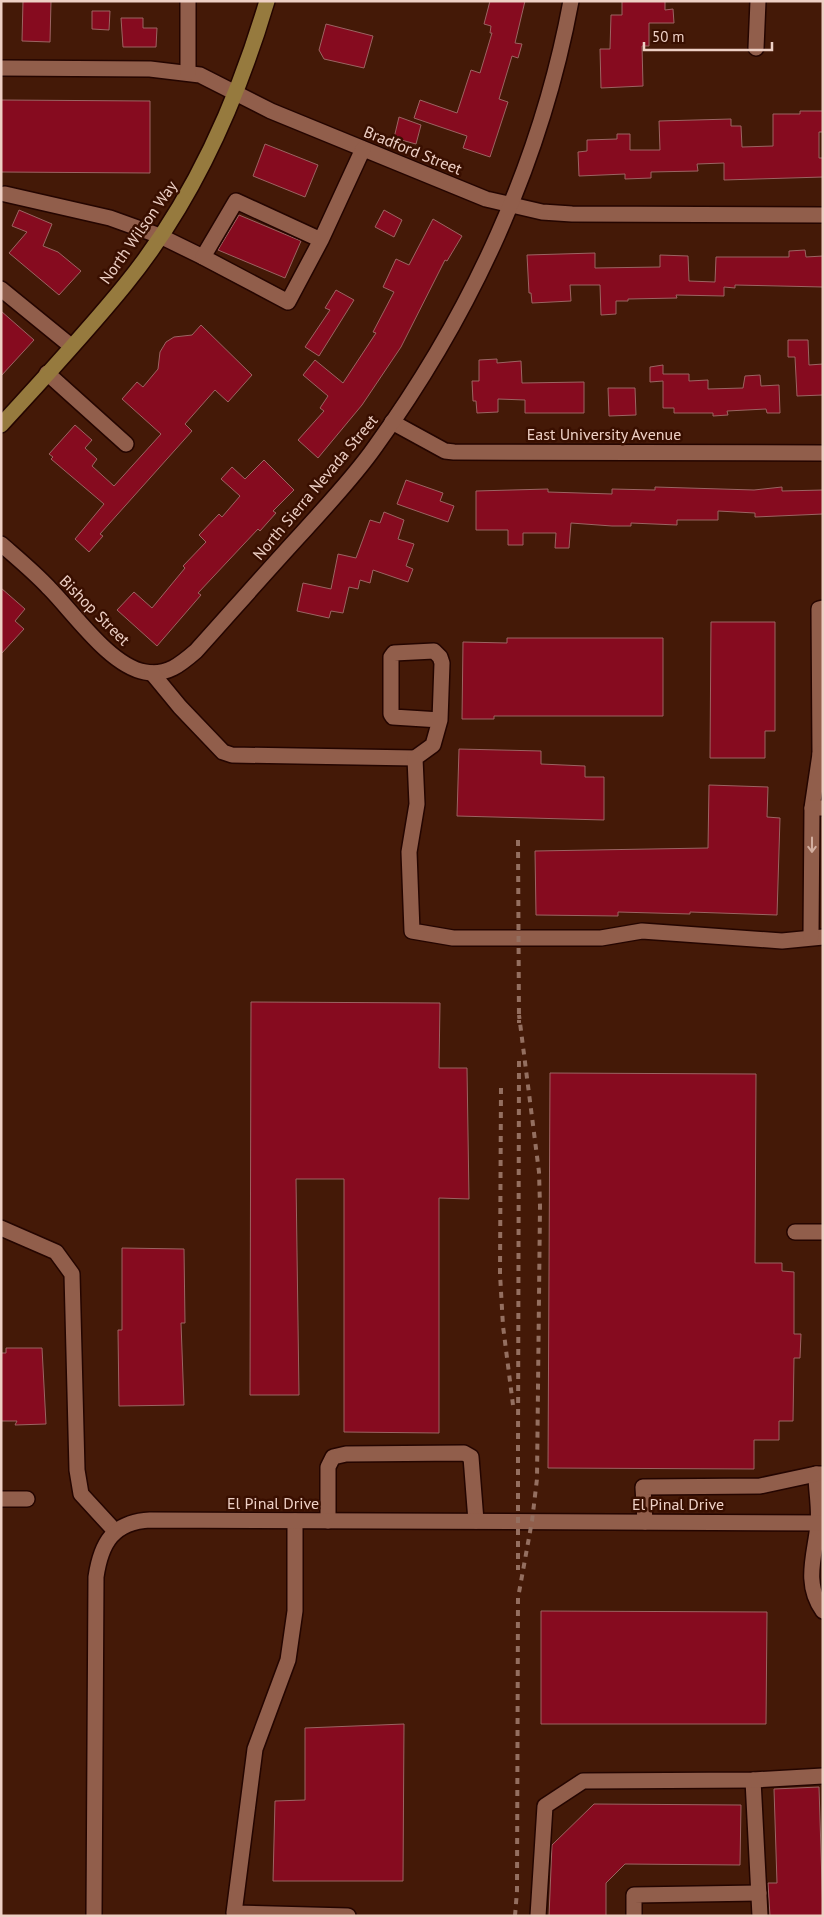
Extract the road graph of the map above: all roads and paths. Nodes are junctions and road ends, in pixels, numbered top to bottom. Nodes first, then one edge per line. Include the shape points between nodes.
1 (188, 1) edge
2 (267, 1) edge
3 (570, 1) edge
4 (758, 1) edge
5 (756, 48) dead end
6 (1, 68) edge
7 (188, 73) junction
8 (235, 93) junction
9 (363, 149) junction
10 (4, 194) dead end
11 (511, 205) junction
12 (823, 215) edge
13 (160, 236) junction
14 (321, 240) junction
15 (203, 257) junction
16 (1, 288) edge
17 (72, 346) junction
18 (47, 374) junction
19 (392, 422) junction
20 (1, 425) edge
21 (126, 444) dead end
22 (823, 453) edge
23 (1, 544) edge
24 (823, 608) edge
25 (176, 668) joint
26 (152, 672) junction
27 (440, 720) junction
28 (821, 754) edge
29 (414, 758) junction
30 (817, 808) edge
31 (817, 937) edge
32 (1, 1228) edge
33 (795, 1232) dead end
34 (823, 1232) edge
35 (820, 1474) edge
36 (1, 1499) edge
37 (27, 1499) dead end
38 (295, 1520) junction
39 (328, 1520) junction
40 (476, 1521) junction
41 (645, 1522) junction
42 (821, 1523) edge
43 (115, 1531) junction
44 (823, 1611) edge
45 (823, 1776) edge
46 (753, 1780) junction
47 (758, 1893) junction
48 (94, 1916) edge
49 (348, 1916) edge
50 (538, 1916) edge
51 (634, 1916) edge
52 (760, 1916) edge

1 - 7 street
2 - 8 main road, North Wilson Way via 248,64
3 - 11 street, North Sierra Nevada Street via 549,96
4 - 5 street
6 - 7 street, Bradford Street via 150,69
7 - 8 street, Bradford Street via 200,75
8 - 9 street, Bradford Street
8 - 13 main road, North Wilson Way via 192,184
9 - 11 street, Bradford Street via 486,199
9 - 14 street
10 - 13 street via 110,218
11 - 12 street, Bradford Street via 572,214
11 - 19 street, North Sierra Nevada Street via 472,290 432,363
13 - 15 street
13 - 17 main road, North Wilson Way via 126,285
14 - 15 street via 236,201
14 - 15 street via 288,302
16 - 17 street
17 - 18 main road, North Wilson Way
18 - 20 main road, North Wilson Way
18 - 21 street
19 - 22 street, East University Avenue via 445,451 454,452
19 - 25 street, North Sierra Nevada Street via 328,504 196,651
23 - 26 street, Bishop Street via 50,588 88,632 118,659 135,670
24 - 28 street via 819,609
25 - 26 street, Bishop Street
26 - 29 street via 223,752 232,755
27 - 27 street via 440,657 434,651 394,653 391,657 393,717
27 - 29 street via 432,745
28 - 30 street
29 - 31 street via 417,804 409,852 412,931 453,938 601,938 642,931 782,942
30 -> 31 street
32 - 43 street via 56,1252 72,1274 77,1470 81,1494
33 - 34 street
35 - 41 street via 760,1486 643,1487
35 - 42 street
36 - 37 street
38 - 39 street, El Pinal Drive
38 - 43 street, El Pinal Drive via 150,1520
38 - 49 street via 295,1612 290,1650 255,1749 234,1913
39 - 40 street, El Pinal Drive
39 - 40 street via 328,1467 333,1457 346,1454 464,1453 472,1457 474,1466
40 - 41 street, El Pinal Drive
41 - 42 street, El Pinal Drive
42 - 44 street via 811,1586
43 - 48 street via 99,1557 96,1576
45 - 46 street
46 - 47 street
46 - 50 street via 583,1781 545,1806
47 - 51 street via 634,1895
47 - 52 street

